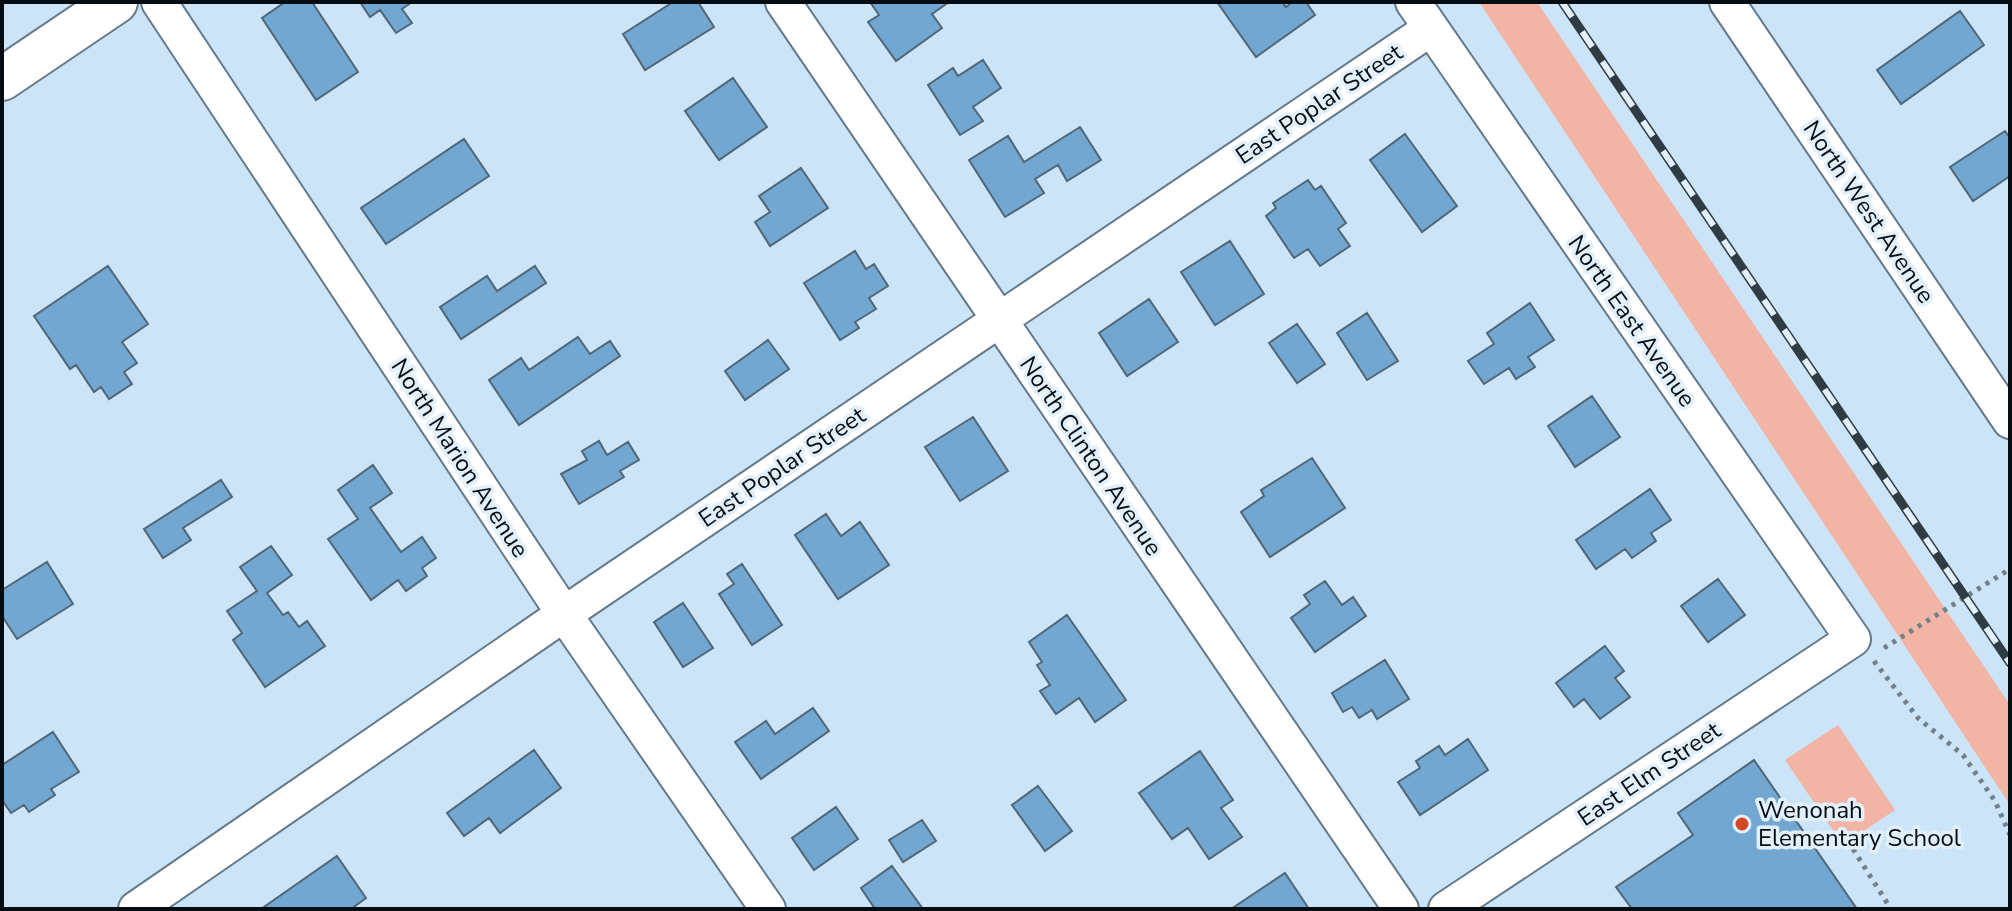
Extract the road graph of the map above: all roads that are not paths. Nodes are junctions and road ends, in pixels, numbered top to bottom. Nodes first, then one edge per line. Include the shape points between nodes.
1 (116, 2) edge
2 (159, 2) edge
3 (783, 2) edge
4 (1727, 2) edge
5 (1422, 15) edge
6 (2, 79) edge
7 (998, 320) junction
8 (2010, 421) edge
9 (564, 614) junction
10 (1860, 646) joint
11 (136, 909) edge
12 (768, 909) edge
13 (1401, 909) edge
14 (1446, 909) edge

1 - 6 street
2 - 9 street, North Marion Avenue
3 - 7 street, North Clinton Avenue
4 - 8 street, North West Avenue
5 - 7 street, East Poplar Street
5 - 10 street, North East Avenue
7 - 9 street, East Poplar Street
7 - 13 street, North Clinton Avenue
9 - 11 street, East Poplar Street
9 - 12 street, North Marion Avenue
10 - 14 street, East Elm Street

